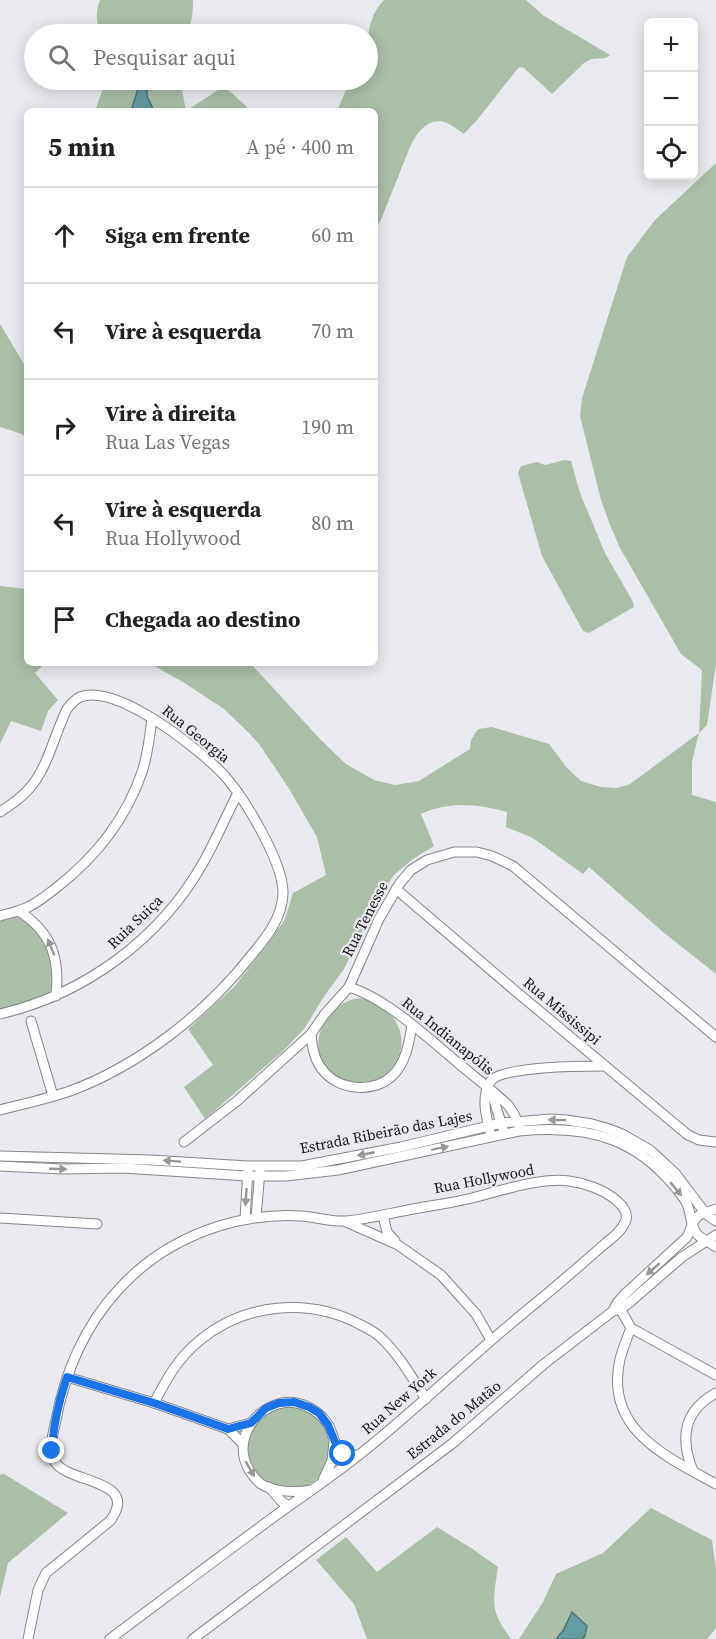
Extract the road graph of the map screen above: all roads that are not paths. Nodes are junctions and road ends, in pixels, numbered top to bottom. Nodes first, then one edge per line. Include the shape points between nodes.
1 (152, 718) junction
2 (238, 793) junction
3 (0, 812) edge
4 (396, 889) junction
5 (19, 911) junction
6 (0, 916) edge
7 (349, 987) junction
8 (56, 996) junction
9 (39, 1002) junction
10 (13, 1011) junction
11 (0, 1014) edge
12 (31, 1021) junction
13 (412, 1025) junction
14 (311, 1034) junction
15 (716, 1037) edge
16 (604, 1066) junction
17 (490, 1089) junction
18 (53, 1096) junction
19 (0, 1110) edge
20 (501, 1124) junction
21 (519, 1126) junction
22 (490, 1131) junction
23 (504, 1134) junction
24 (184, 1142) dead end
25 (716, 1142) edge
26 (0, 1156) edge
27 (0, 1166) edge
28 (248, 1171) junction
29 (260, 1171) junction
30 (625, 1209) joint
31 (716, 1209) edge
32 (706, 1214) junction
33 (383, 1215) junction
34 (256, 1217) junction
35 (0, 1218) edge
36 (245, 1219) junction
37 (344, 1221) junction
38 (716, 1221) edge
39 (97, 1224) dead end
40 (692, 1226) junction
41 (712, 1238) edge
42 (398, 1245) junction
43 (716, 1247) edge
44 (617, 1308) junction
45 (631, 1328) junction
46 (491, 1340) junction
47 (716, 1375) edge
48 (67, 1377) junction
49 (716, 1393) edge
50 (426, 1399) junction
51 (154, 1403) junction
52 (251, 1423) junction
53 (228, 1429) junction
54 (334, 1440) junction
55 (243, 1444) junction
56 (362, 1453) junction
57 (693, 1471) junction
58 (716, 1484) edge
59 (318, 1486) junction
60 (269, 1487) junction
61 (289, 1506) junction
62 (28, 1639) edge
63 (110, 1639) edge
64 (193, 1639) edge

1 - 2 street, Rua Georgia via 203,755
1 - 3 street, Rua Georgia via 104,697 87,696 72,702 34,782
1 - 5 street via 143,769 110,836 62,884
2 - 8 street, Ruia Suiça via 203,863 170,910 110,965
2 - 18 street, Rua Georgia via 281,877 283,893 277,920 228,984 158,1045 128,1064
4 - 7 street, Rua Tenesse
4 - 15 street, Rua Tenesse via 411,870 440,855 477,852 492,856 513,866
4 - 16 street, Rua Mississipi
5 - 6 street
8 -> 5 street via 57,970 51,944 36,924
7 - 13 street, Rua Indianapólis via 368,994
7 - 14 street, Rua Tenesse
8 - 9 street, Ruia Suiça
9 - 10 street, Ruia Suiça
9 - 12 street
10 - 11 street, Ruia Suiça
10 - 12 street
12 - 18 street
13 - 14 street via 400,1066 391,1077 367,1088 339,1083 327,1075 320,1068
13 - 17 street, Rua Indianapólis
14 - 24 street, Rua Tenesse via 237,1101
16 - 17 street via 504,1073 494,1077
16 - 25 street, Rua Mississipi via 688,1135
17 - 20 street
17 - 21 street, Rua Indianapólis via 507,1105
17 - 22 street via 485,1099
18 - 19 street, Rua Georgia
20 - 21 street, Estrada Ribeirão das Lajes
20 - 22 street, Estrada Ribeirão das Lajes
20 - 23 street
21 - 23 street, Estrada Ribeirão das Lajes
32 -> 21 street, Estrada Ribeirão das Lajes via 662,1161 622,1134 566,1120
21 -> 40 street, Estrada Ribeirão das Lajes via 582,1131 630,1148 664,1175 685,1200
22 - 23 street, Estrada Ribeirão das Lajes
22 - 29 street, Estrada Ribeirão das Lajes via 338,1170 286,1176
28 -> 26 street, Estrada Ribeirão das Lajes via 150,1160
27 -> 28 street, Estrada Ribeirão das Lajes
28 - 29 street, Estrada Ribeirão das Lajes
28 -> 36 street
29 - 34 street
30 - 33 street, Rua Hollywood via 604,1192 568,1180 520,1186
30 - 46 street, Rua New York via 626,1221 618,1232
31 - 32 street, Estrada do Matão
32 - 38 street, Estrada Ribeirão das Lajes
32 - 40 street, Estrada do Matão via 698,1216
33 - 37 street, Rua Hollywood
33 - 42 street via 387,1232
34 - 36 street, Rua Hollywood
34 - 37 street, Rua Hollywood
35 - 39 street
36 - 48 street, Rua Hollywood via 186,1239 133,1274 91,1325
37 - 42 street, Rua Hollywood
40 - 41 street via 698,1236
40 -> 44 street, Estrada do Matão via 680,1245 638,1281
41 - 43 street
41 - 44 street
42 - 46 street, Rua Hollywood via 441,1275 476,1314
44 - 45 street
44 - 64 street, Estrada do Matão via 544,1364 453,1443
45 - 47 street
45 - 57 street via 618,1373 622,1409 650,1445
46 - 50 street, Rua New York
48 - 51 street
48 - 62 street, Rua Hollywood via 53,1435 53,1458 64,1470 109,1488 118,1505 110,1521 46,1573 38,1590
49 - 57 street via 694,1411 688,1422 685,1444
50 - 51 street via 380,1337 332,1312 290,1307 264,1310 217,1327 179,1360
50 - 56 street, Rua New York
51 - 53 street
52 - 53 street
52 - 54 street via 266,1408 294,1402 319,1413
52 - 55 street
53 - 55 street
54 - 56 street via 343,1454
54 - 59 street via 332,1461
55 -> 60 street via 250,1471
56 - 59 street, Rua New York
57 - 58 street
59 - 60 street via 295,1491
59 - 61 street, Rua New York
60 - 61 street
61 - 63 street, Rua New York

